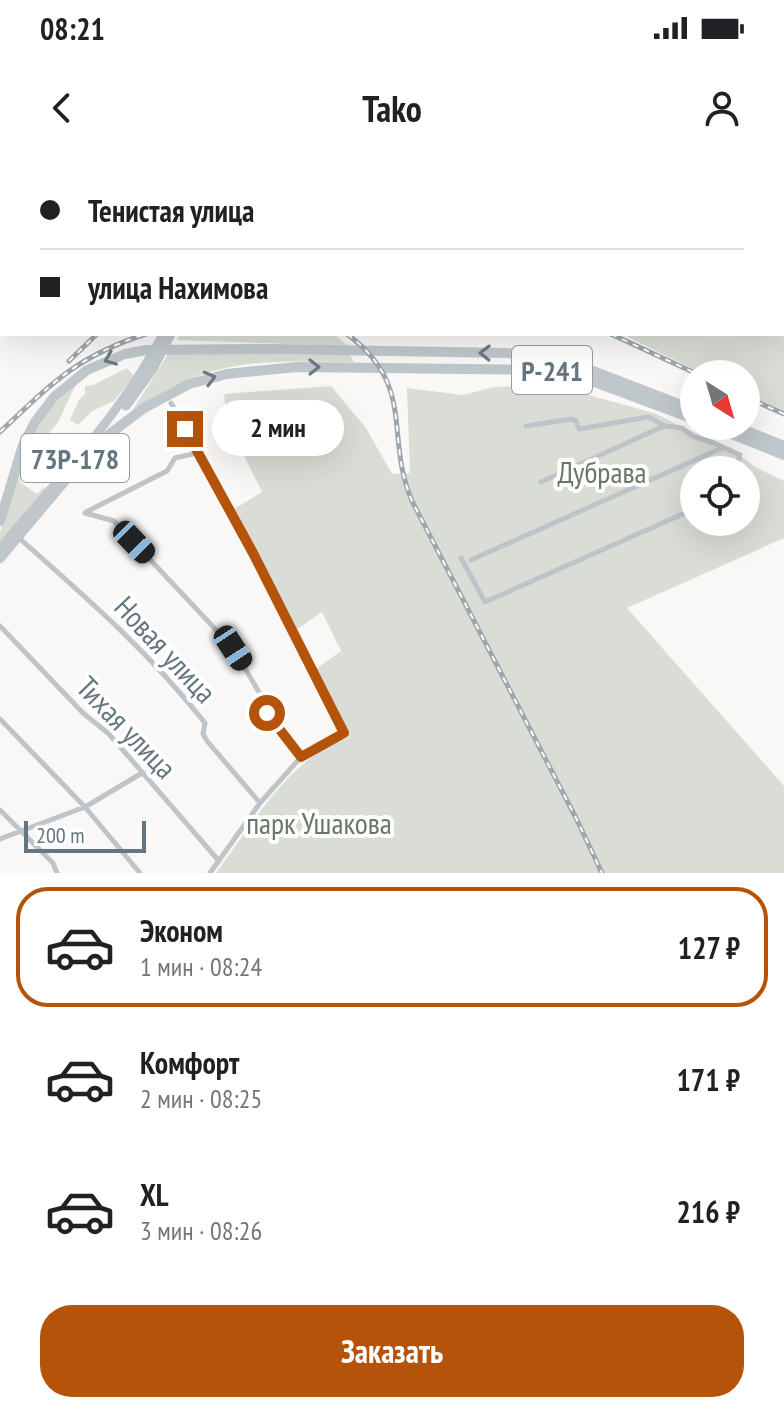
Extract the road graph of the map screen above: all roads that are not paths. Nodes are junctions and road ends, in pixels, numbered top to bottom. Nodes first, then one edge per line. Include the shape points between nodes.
1 (162, 336) edge
2 (170, 336) edge
3 (150, 367) junction
4 (171, 403) dead end
5 (680, 405) edge
6 (680, 414) edge
7 (526, 426) dead end
8 (665, 426) junction
9 (760, 436) edge
10 (747, 440) edge
11 (95, 445) junction
12 (784, 446) edge
13 (722, 448) junction
14 (198, 453) junction
15 (784, 455) edge
16 (740, 456) edge
17 (541, 482) dead end
18 (680, 515) edge
19 (0, 521) edge
20 (19, 537) junction
21 (0, 548) edge
22 (0, 558) edge
23 (461, 558) dead end
24 (471, 560) dead end
25 (0, 626) edge
26 (0, 719) edge
27 (301, 757) junction
28 (142, 773) junction
29 (260, 803) junction
30 (85, 807) junction
31 (0, 810) edge
32 (21, 831) junction
33 (0, 839) edge
34 (219, 861) junction
35 (57, 873) edge
36 (140, 873) edge
37 (210, 873) edge

1 - 3 main road, 73Р-178
2 - 3 main road, 73Р-178
3 - 11 main road, 73Р-178
3 - 21 main road, 73Р-178
4 - 14 street
5 -> 19 highway, Р-241 via 593,371 507,353 146,350 105,361 63,388 23,445
11 -> 6 highway, Р-241 via 173,391 257,370 525,368 573,374
7 - 8 street via 572,419 579,429 642,416
8 - 13 street via 682,428
8 - 17 street
9 - 12 highway
10 - 15 highway
11 - 20 highway, Р-241
13 - 16 street
13 - 24 street
14 - 27 street via 344,733
14 - 27 street via 175,458 167,471 85,513 114,521 233,648 267,713
18 - 23 street via 485,602
20 - 22 highway, Р-241
20 - 29 street, Новая улица via 159,667 205,723 207,741
25 - 28 street, Тихая улица
26 - 30 street
27 - 29 street
28 - 30 street
28 - 34 street, Тихая улица
29 - 34 street
30 - 32 street
30 - 36 street
31 - 32 street
32 - 33 street
32 - 35 street
34 - 37 street

